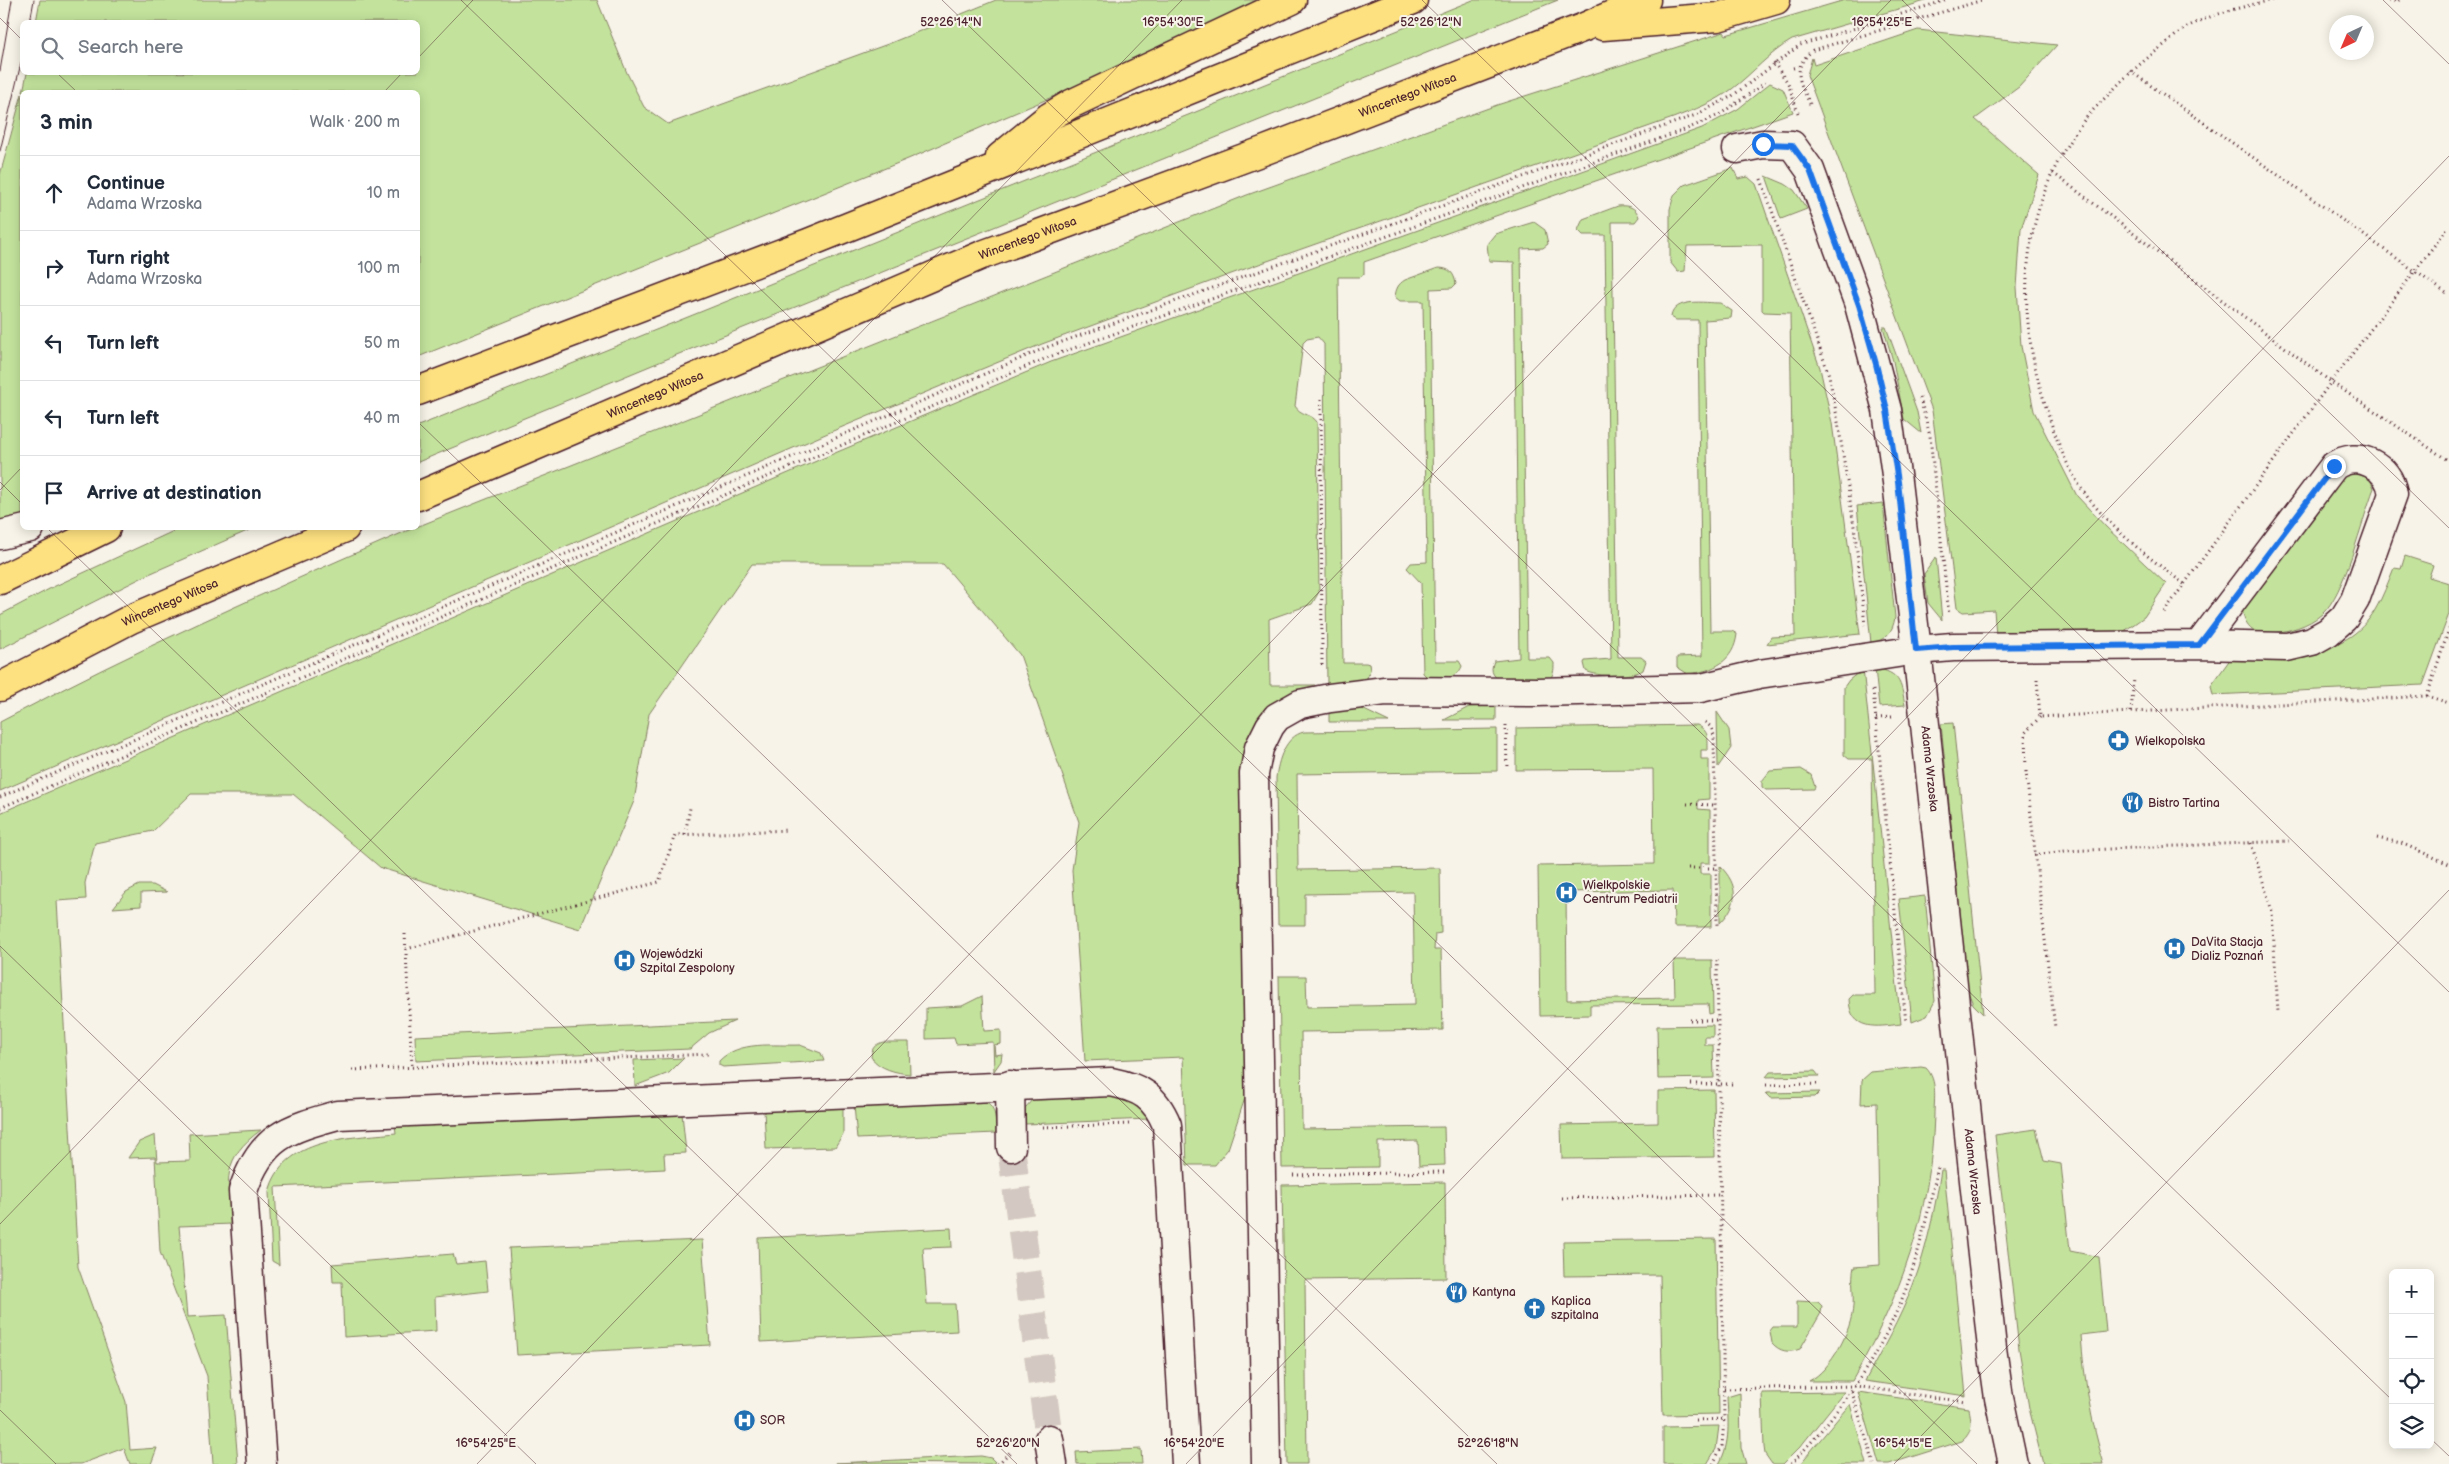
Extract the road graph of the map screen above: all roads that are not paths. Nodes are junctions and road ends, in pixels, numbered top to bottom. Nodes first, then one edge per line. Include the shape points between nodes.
1 (1292, 0) edge
2 (1413, 0) edge
3 (1646, 0) edge
4 (1776, 0) edge
5 (1582, 28) junction
6 (1737, 149) dead end
7 (978, 175) junction
8 (420, 390) edge
9 (420, 495) edge
10 (21, 530) edge
11 (102, 530) edge
12 (339, 530) edge
13 (0, 535) edge
14 (0, 580) edge
15 (2199, 645) junction
16 (1916, 650) junction
17 (0, 687) edge
18 (1010, 1085) junction
19 (1011, 1138) tunnel mouth
20 (262, 1464) edge
21 (1186, 1464) edge
22 (1266, 1464) edge
23 (2013, 1464) edge

1 - 7 main road via 1071,104
2 - 7 main road
3 - 5 main road, Wincentego Witosa
4 - 5 main road via 1718,17
5 - 9 main road, Wincentego Witosa via 1263,152 982,255
6 - 16 street, Adama Wrzoska via 1763,144 1792,145 1810,170 1859,305 1887,410
7 - 8 main road
10 - 13 street
11 - 14 main road
12 - 17 main road, Wincentego Witosa via 131,619
15 - 15 street via 2287,647 2328,632 2344,618 2355,600 2393,494 2392,485 2381,470 2372,463 2357,459 2343,460 2334,466
15 - 16 street
16 - 22 street via 1759,674 1701,688 1386,691 1300,704 1277,717 1259,748 1254,774
16 - 23 street, Adama Wrzoska via 1992,1348
18 - 19 street
18 - 20 street via 338,1115 296,1126 274,1140 259,1156 243,1191
18 - 21 street via 1111,1082 1132,1086 1149,1096 1167,1125

